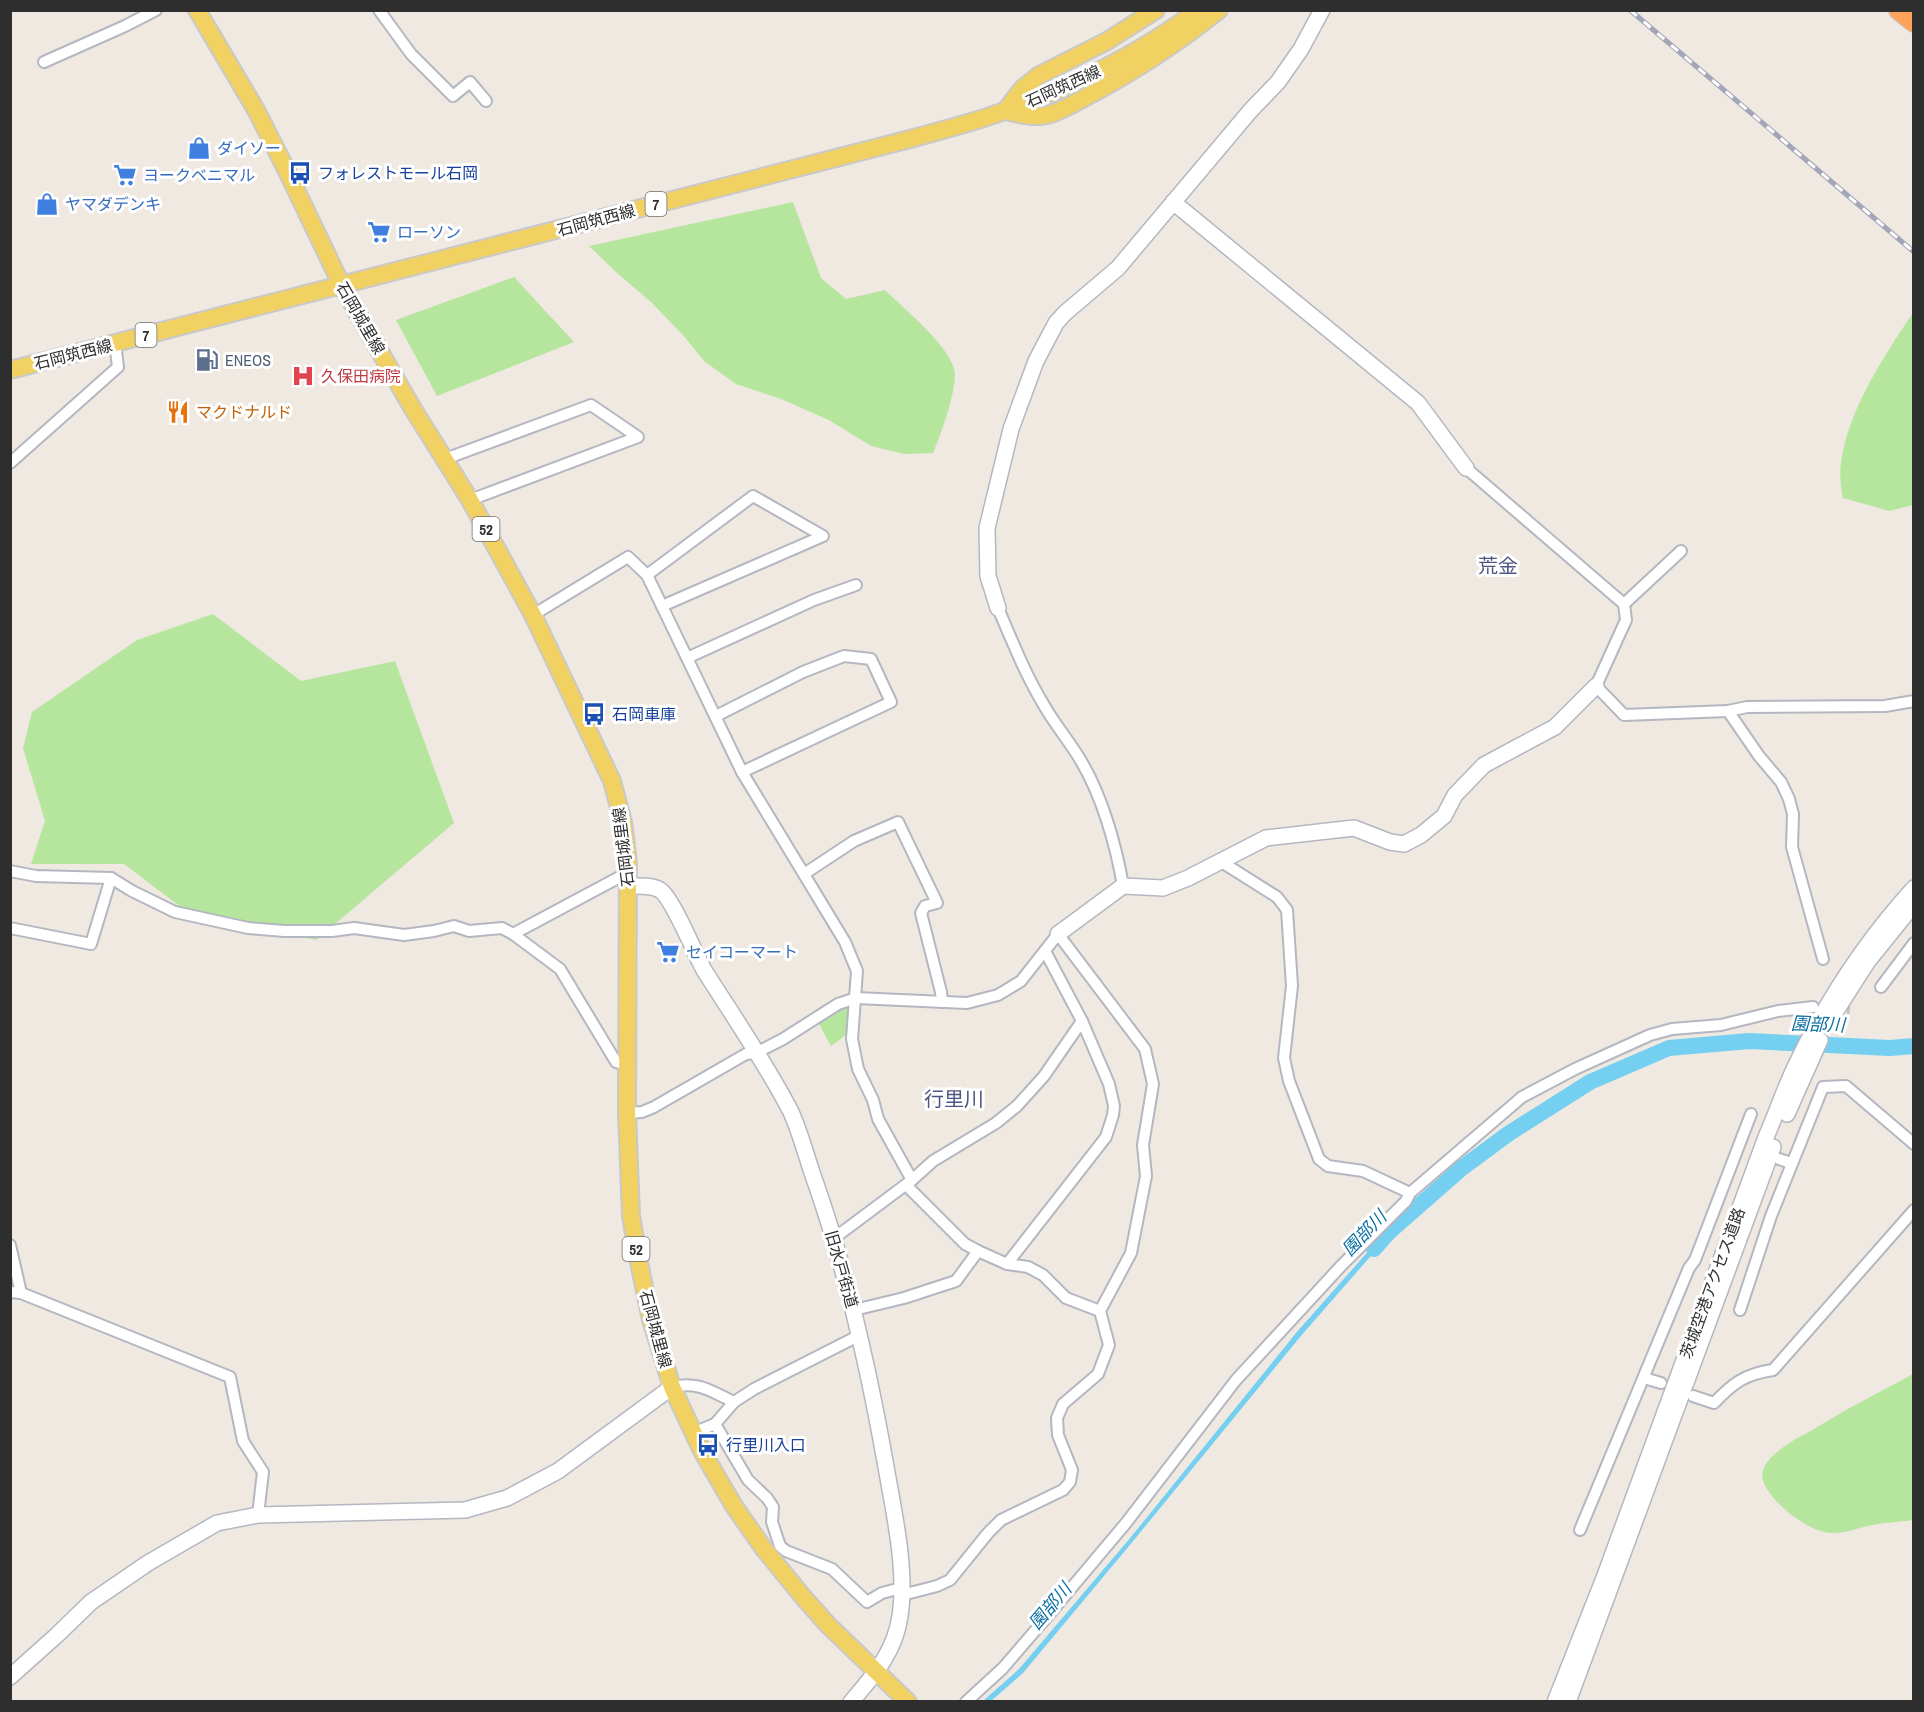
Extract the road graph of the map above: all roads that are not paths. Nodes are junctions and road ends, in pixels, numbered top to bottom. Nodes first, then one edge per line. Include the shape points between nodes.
1 (156, 10) edge
2 (198, 10) edge
3 (379, 10) edge
4 (1156, 10) edge
5 (1198, 10) edge
6 (1220, 10) edge
7 (1322, 10) edge
8 (1899, 10) edge
9 (1914, 21) edge
10 (44, 62) dead end
11 (486, 101) dead end
12 (1006, 111) junction
13 (1173, 202) junction
14 (342, 286) junction
15 (115, 343) junction
16 (10, 370) edge
17 (446, 459) junction
18 (10, 462) edge
19 (1466, 468) joint
20 (470, 500) junction
21 (1682, 551) dead end
22 (647, 575) junction
23 (856, 585) dead end
24 (1624, 604) junction
25 (662, 606) junction
26 (998, 608) joint
27 (533, 615) junction
28 (687, 658) junction
29 (1596, 686) junction
30 (1914, 701) edge
31 (1728, 711) junction
32 (716, 717) junction
33 (742, 772) junction
34 (1220, 861) junction
35 (10, 871) edge
36 (804, 874) junction
37 (111, 878) junction
38 (629, 879) junction
39 (1123, 886) junction
40 (1914, 888) edge
41 (1914, 904) edge
42 (10, 928) edge
43 (513, 934) junction
44 (1058, 934) junction
45 (1914, 943) edge
46 (1045, 951) junction
47 (1823, 959) dead end
48 (1881, 987) dead end
49 (856, 998) junction
50 (942, 1002) junction
51 (1821, 1016) junction
52 (1082, 1021) junction
53 (756, 1053) junction
54 (1808, 1053) junction
55 (627, 1065) junction
56 (627, 1113) junction
57 (1751, 1114) dead end
58 (1739, 1143) junction
59 (1914, 1144) edge
60 (1751, 1148) dead end
61 (1779, 1159) dead end
62 (1791, 1164) junction
63 (909, 1183) junction
64 (1410, 1193) junction
65 (1914, 1210) edge
66 (833, 1239) junction
67 (10, 1245) edge
68 (978, 1251) junction
69 (1007, 1264) junction
70 (16, 1292) edge
71 (854, 1310) junction
72 (1740, 1310) dead end
73 (1100, 1311) junction
74 (860, 1335) junction
75 (1644, 1378) junction
76 (1661, 1383) dead end
77 (672, 1387) junction
78 (1693, 1396) dead end
79 (734, 1402) junction
80 (715, 1424) junction
81 (693, 1433) junction
82 (258, 1515) junction
83 (1580, 1530) dead end
84 (902, 1592) junction
85 (877, 1672) junction
86 (10, 1677) edge
87 (851, 1701) edge
88 (908, 1701) edge
89 (966, 1701) edge
90 (1555, 1701) edge
91 (1568, 1701) edge

1 - 10 street
2 - 14 main road, 石岡城里線 / 52 via 271,139
3 - 11 street via 411,54 453,96 470,82
4 - 12 main road via 1107,41 1038,76 1022,89
5 - 12 main road, 石岡筑西線 / 7 via 1130,54
6 - 12 main road via 1100,90 1067,106 1047,115
7 - 13 street via 1278,82
8 - 9 highway
12 - 14 main road, 石岡筑西線 / 7
13 - 19 street via 1418,403
13 - 26 street via 1118,268 1056,323 1036,361 1011,429 987,528 988,576
14 - 15 main road, 石岡筑西線 / 7
14 - 17 main road, 石岡城里線 / 52
15 - 16 main road, 石岡筑西線 / 7
15 - 18 street via 118,367
17 - 20 main road, 石岡城里線 / 52
17 - 20 street via 591,405 638,437
19 - 24 street
20 - 27 main road, 石岡城里線 / 52
21 - 24 street
22 - 25 street
22 - 25 street via 753,496 823,536
22 - 27 street via 628,557
23 - 28 street
24 - 29 street via 1626,620
25 - 28 street
26 - 39 street via 1045,706 1082,762 1100,800
27 - 38 main road, 石岡城里線 / 52 via 608,769 623,822
28 - 32 street
29 - 31 street via 1624,715
29 - 34 street via 1555,727 1484,765 1455,795 1444,816 1404,844 1354,828 1266,838
30 - 31 street via 1885,706 1747,707
31 - 47 street via 1781,782 1789,799 1793,814 1792,847
32 - 33 street
32 - 33 street via 803,672 844,656 871,659 891,702
33 - 36 street
34 - 39 street via 1163,888
34 - 64 street via 1277,897 1287,910 1292,986 1284,1058 1319,1159 1328,1166 1364,1171
35 - 37 street via 36,876
36 - 49 street via 845,942 857,971
36 - 50 street via 854,841 898,822 937,903 925,906 921,913
37 - 42 street via 91,944
37 - 43 street via 176,912 248,928 354,928 404,935 454,926 469,931 502,928
38 - 43 street
38 - 53 street, 旧水戸街道 via 661,891 671,903 699,961
38 - 55 main road, 石岡城里線 / 52
39 - 44 street
40 - 51 street, 茨城空港アクセス道路 via 1849,971
41 - 51 street, 茨城空港アクセス道路
43 - 55 street via 560,969 616,1062
44 - 46 street
44 - 73 street via 1145,1049 1153,1084 1143,1145 1146,1176 1131,1253
45 - 48 street
46 - 50 street via 1021,981 998,994 967,1004
46 - 52 street
49 - 50 street
49 - 53 street via 838,1004
49 - 63 street via 852,1039 858,1069
51 - 54 street, 茨城空港アクセス道路
51 - 64 street via 1778,1011 1650,1035 1522,1097
52 - 63 street via 1044,1076 1017,1106 933,1161
52 - 69 street via 1109,1084 1113,1115 1106,1137
53 - 56 street via 746,1054 654,1107
53 - 66 street, 旧水戸街道 via 791,1112
54 - 90 street, 茨城空港アクセス道路 via 1766,1137
54 - 91 street, 茨城空港アクセス道路
55 - 56 main road, 石岡城里線 / 52
56 - 77 main road, 石岡城里線 / 52 via 635,1242 651,1320
57 - 58 street
58 - 60 street
58 - 75 street via 1695,1260
59 - 62 street via 1846,1086 1823,1087
61 - 62 street
62 - 72 street
63 - 66 street
63 - 68 street via 965,1244
64 - 89 street via 1236,1380 1126,1523 1052,1611 1003,1668
65 - 78 street via 1773,1370 1748,1375 1713,1403
66 - 71 street, 旧水戸街道
67 - 70 street
68 - 69 street
68 - 71 street via 956,1281
69 - 73 street via 1028,1267 1043,1275 1066,1299
70 - 82 street via 230,1377 243,1441 263,1472
71 - 74 street, 旧水戸街道
73 - 84 street via 1109,1345 1098,1374 1063,1404 1057,1418 1058,1435 1072,1470 1070,1482 1063,1490 1001,1520 950,1580
74 - 79 street
74 - 84 street, 旧水戸街道 via 893,1503
75 - 76 street
75 - 83 street
77 - 79 street via 698,1385
77 - 81 main road, 石岡城里線 / 52
77 - 82 street via 558,1472 507,1498 465,1510
79 - 80 street
80 - 81 street
80 - 84 street via 748,1480 773,1507 772,1522 780,1546 832,1569 867,1602 882,1593
81 - 85 main road, 石岡城里線 / 52 via 734,1506 764,1549 822,1618
82 - 86 street via 217,1523 148,1563 91,1602
84 - 85 street, 旧水戸街道 via 897,1636
85 - 87 street, 旧水戸街道
85 - 88 main road, 石岡城里線 / 52

